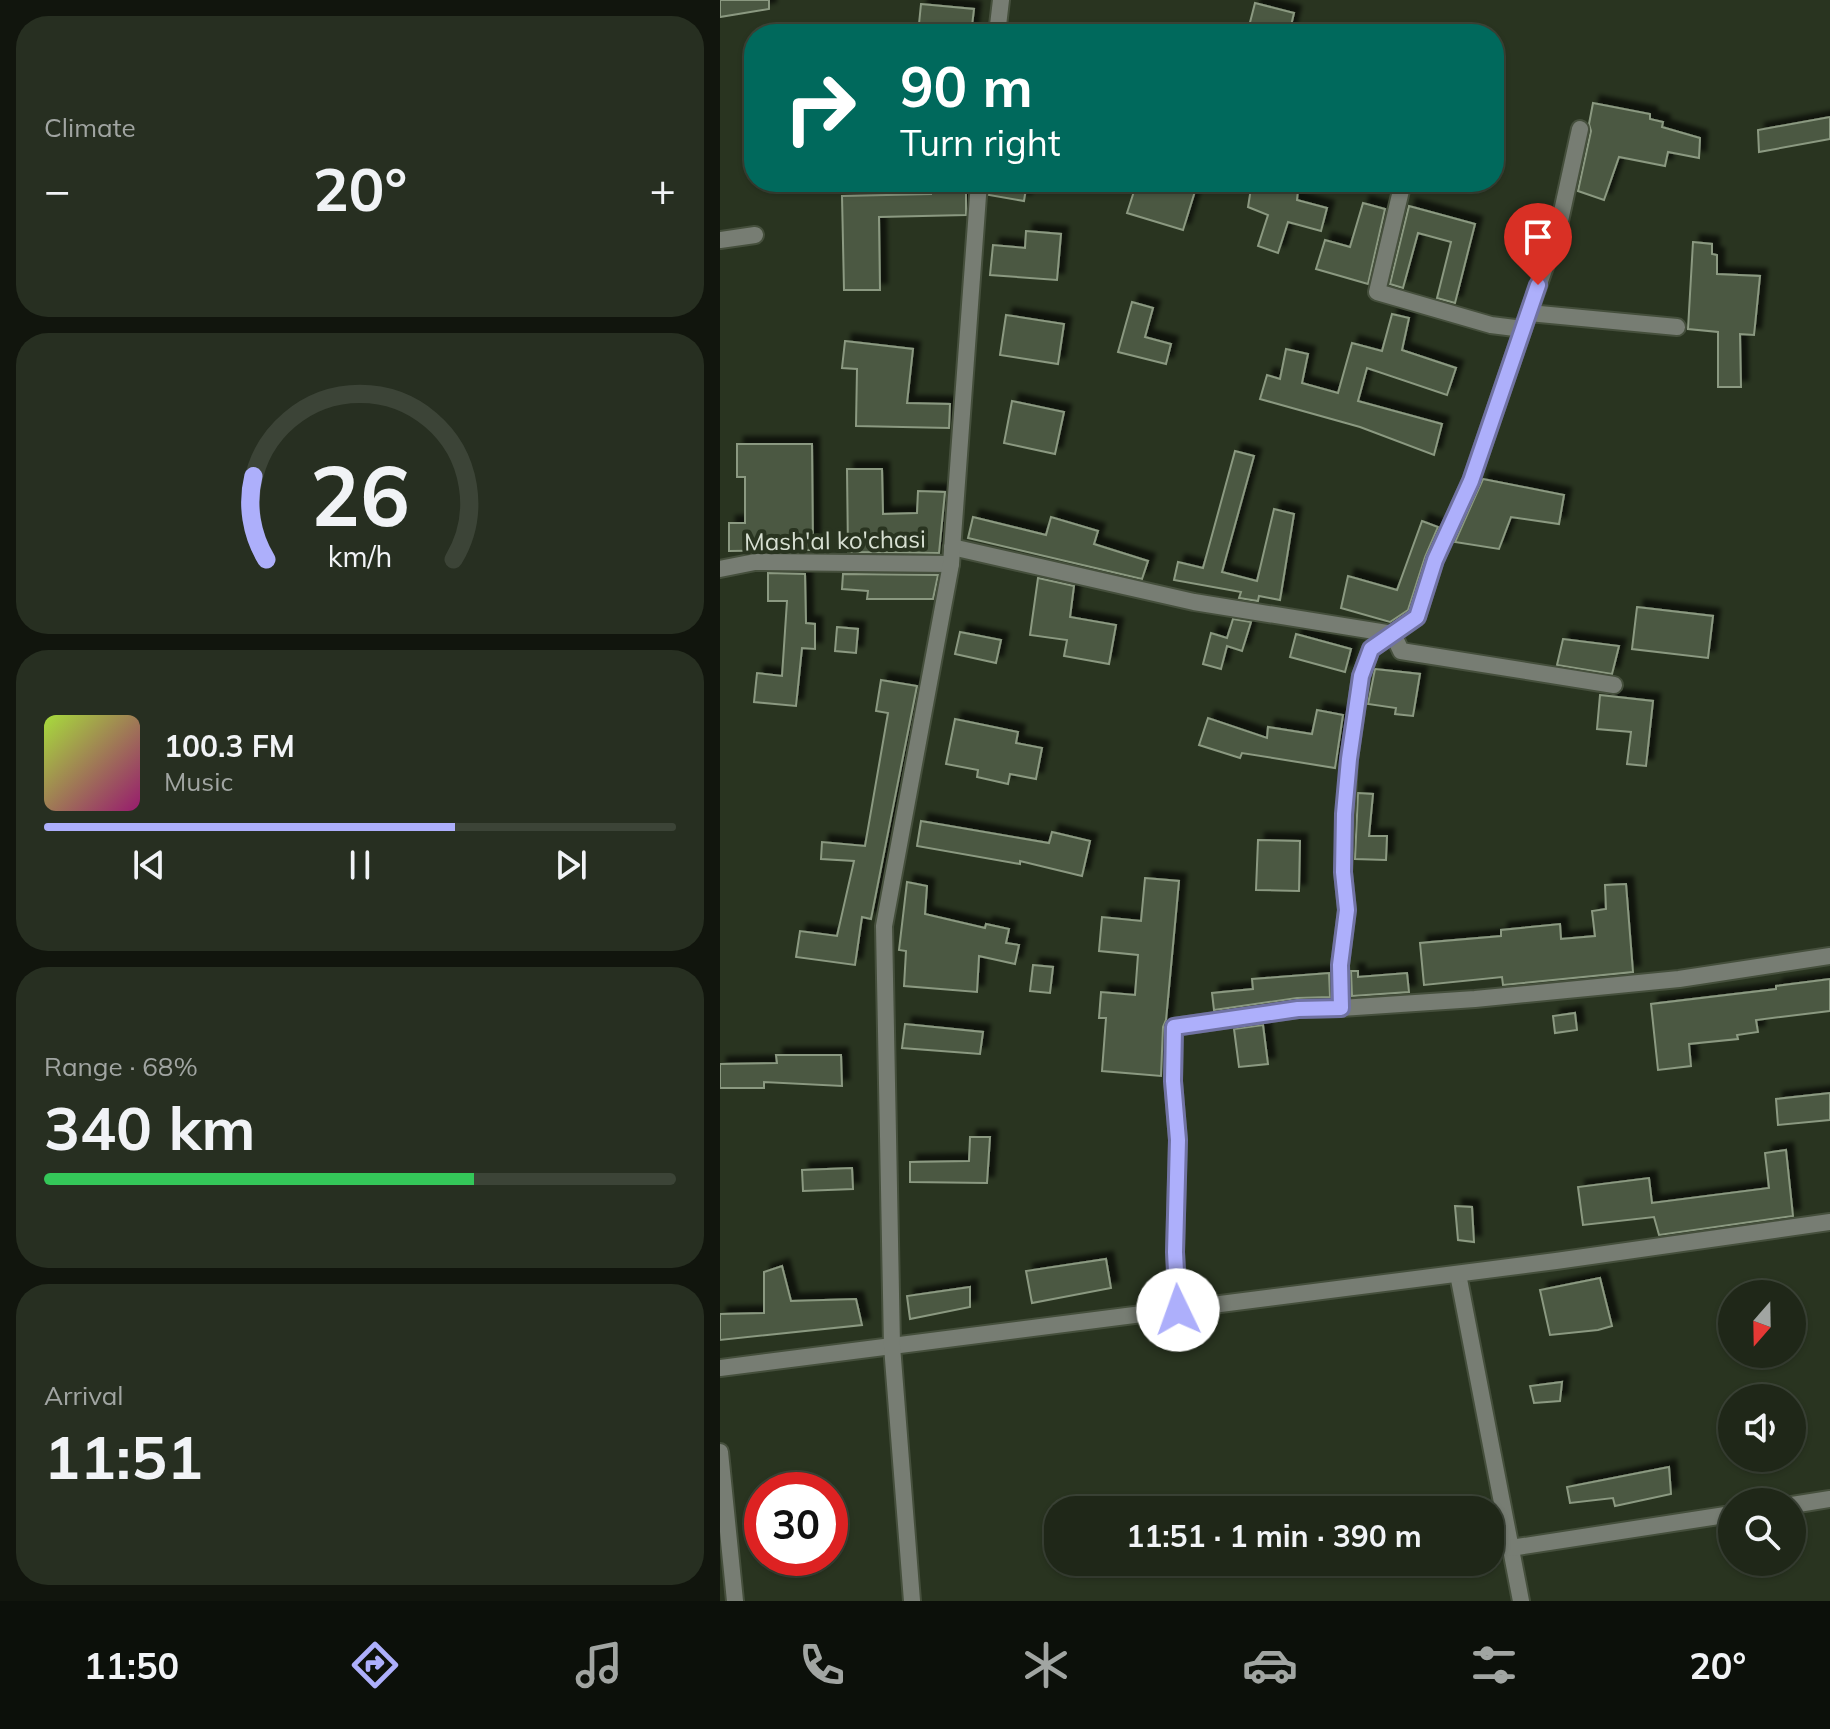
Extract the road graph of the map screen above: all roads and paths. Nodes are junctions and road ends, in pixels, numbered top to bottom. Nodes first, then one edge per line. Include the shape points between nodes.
1 (1001, 0) edge
2 (998, 24) edge
3 (1580, 129) dead end
4 (978, 192) edge
5 (1401, 192) edge
6 (755, 235) dead end
7 (720, 240) edge
8 (1526, 321) junction
9 (1677, 327) dead end
10 (952, 556) junction
11 (720, 569) edge
12 (1393, 634) junction
13 (1614, 685) dead end
14 (1830, 956) edge
15 (1341, 1008) junction
16 (1830, 1222) edge
17 (1458, 1274) junction
18 (1178, 1310) junction
19 (892, 1346) junction
20 (720, 1368) edge
21 (720, 1452) edge
22 (1830, 1499) edge
23 (1806, 1503) edge
24 (1718, 1516) edge
25 (1511, 1548) junction
26 (735, 1601) edge
27 (912, 1601) edge
28 (1521, 1601) edge

1 - 2 street
3 - 8 street via 1558,230
4 - 10 street
5 - 8 street via 1377,292 1491,325
6 - 7 street
8 - 9 street
8 - 12 street via 1417,617
10 - 11 street, Mash'al ko'chasi via 755,562
10 - 12 street, Mash'al ko'chasi
10 - 19 street via 884,926
12 - 13 street via 1401,651
12 - 15 street via 1371,649 1361,676 1349,759
14 - 15 street via 1679,979
15 - 18 street via 1174,1027
16 - 17 street
17 - 18 street
17 - 25 street
18 - 19 street
19 - 20 street
19 - 27 street
21 - 26 street
22 - 23 street
24 - 25 street
25 - 28 street

